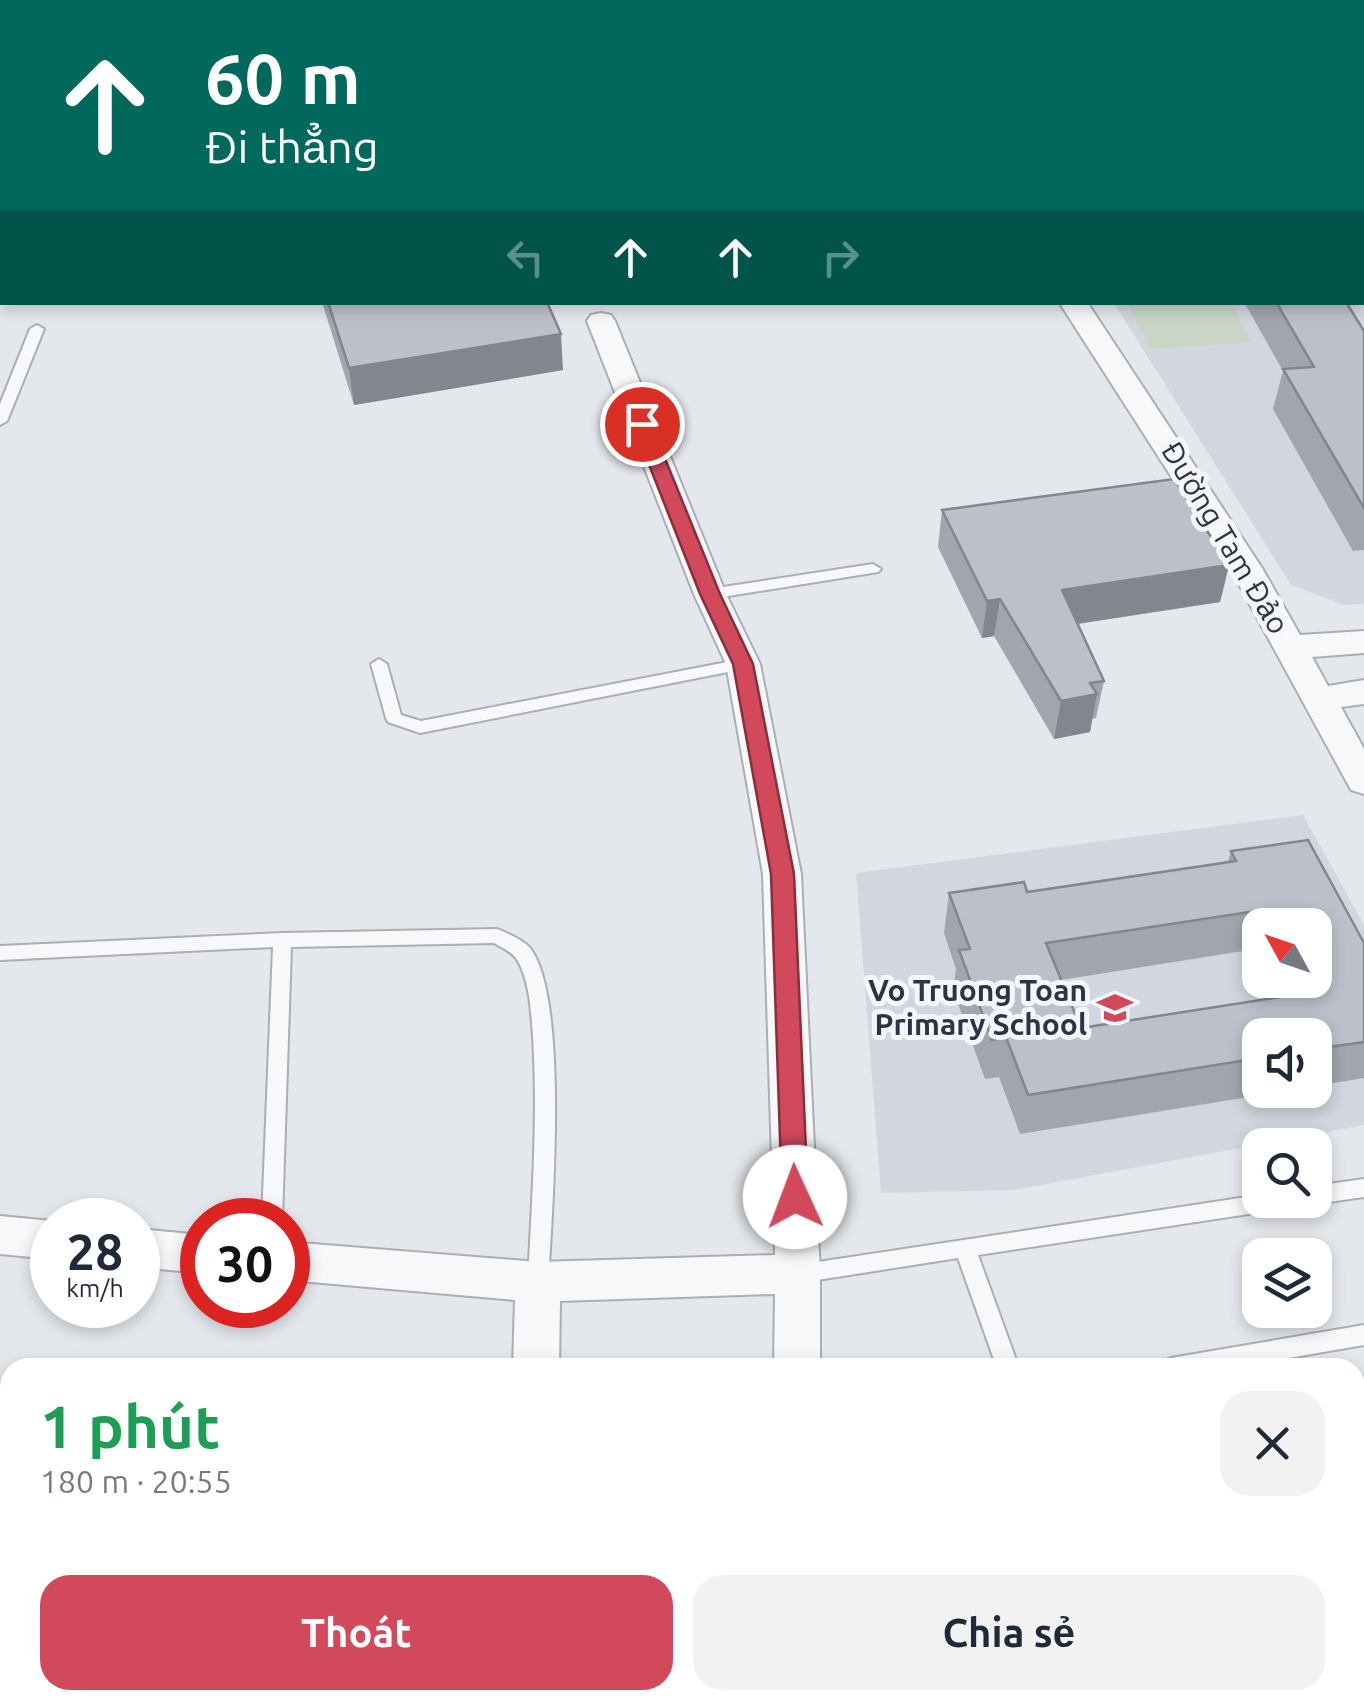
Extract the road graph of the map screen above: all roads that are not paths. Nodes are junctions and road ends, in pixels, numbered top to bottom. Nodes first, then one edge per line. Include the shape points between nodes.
1 (1076, 305) edge
2 (601, 321) dead end
3 (37, 330) dead end
4 (0, 421) edge
5 (873, 569) dead end
6 (710, 594) junction
7 (1364, 642) edge
8 (1292, 647) junction
9 (379, 664) dead end
10 (743, 664) junction
11 (1364, 692) edge
12 (1318, 699) junction
13 (1364, 782) edge
14 (282, 940) junction
15 (0, 953) edge
16 (1364, 1188) edge
17 (1332, 1193) edge
18 (273, 1198) edge
19 (1242, 1206) edge
20 (0, 1235) edge
21 (30, 1238) edge
22 (964, 1248) junction
23 (310, 1263) edge
24 (798, 1274) junction
25 (538, 1282) junction
26 (1364, 1335) edge
27 (536, 1358) edge
28 (797, 1358) edge
29 (1004, 1358) edge
30 (1229, 1358) edge

1 - 8 street, Đường Tam Đảo
2 - 6 street
3 - 4 lane
5 - 6 lane
6 - 10 street
7 - 8 street
8 - 12 street, Đường Tam Đảo
9 - 10 lane via 394,718 420,727
10 - 24 street via 782,874
11 - 12 street
12 - 13 street, Đường Tam Đảo
14 - 15 lane
14 - 18 lane
14 - 25 lane via 497,936 523,954 540,1001 542,1038
16 - 17 lane
19 - 22 lane
20 - 21 street
22 - 24 lane
22 - 29 lane
23 - 25 street
24 - 25 street
24 - 28 street
25 - 27 street
26 - 30 lane

